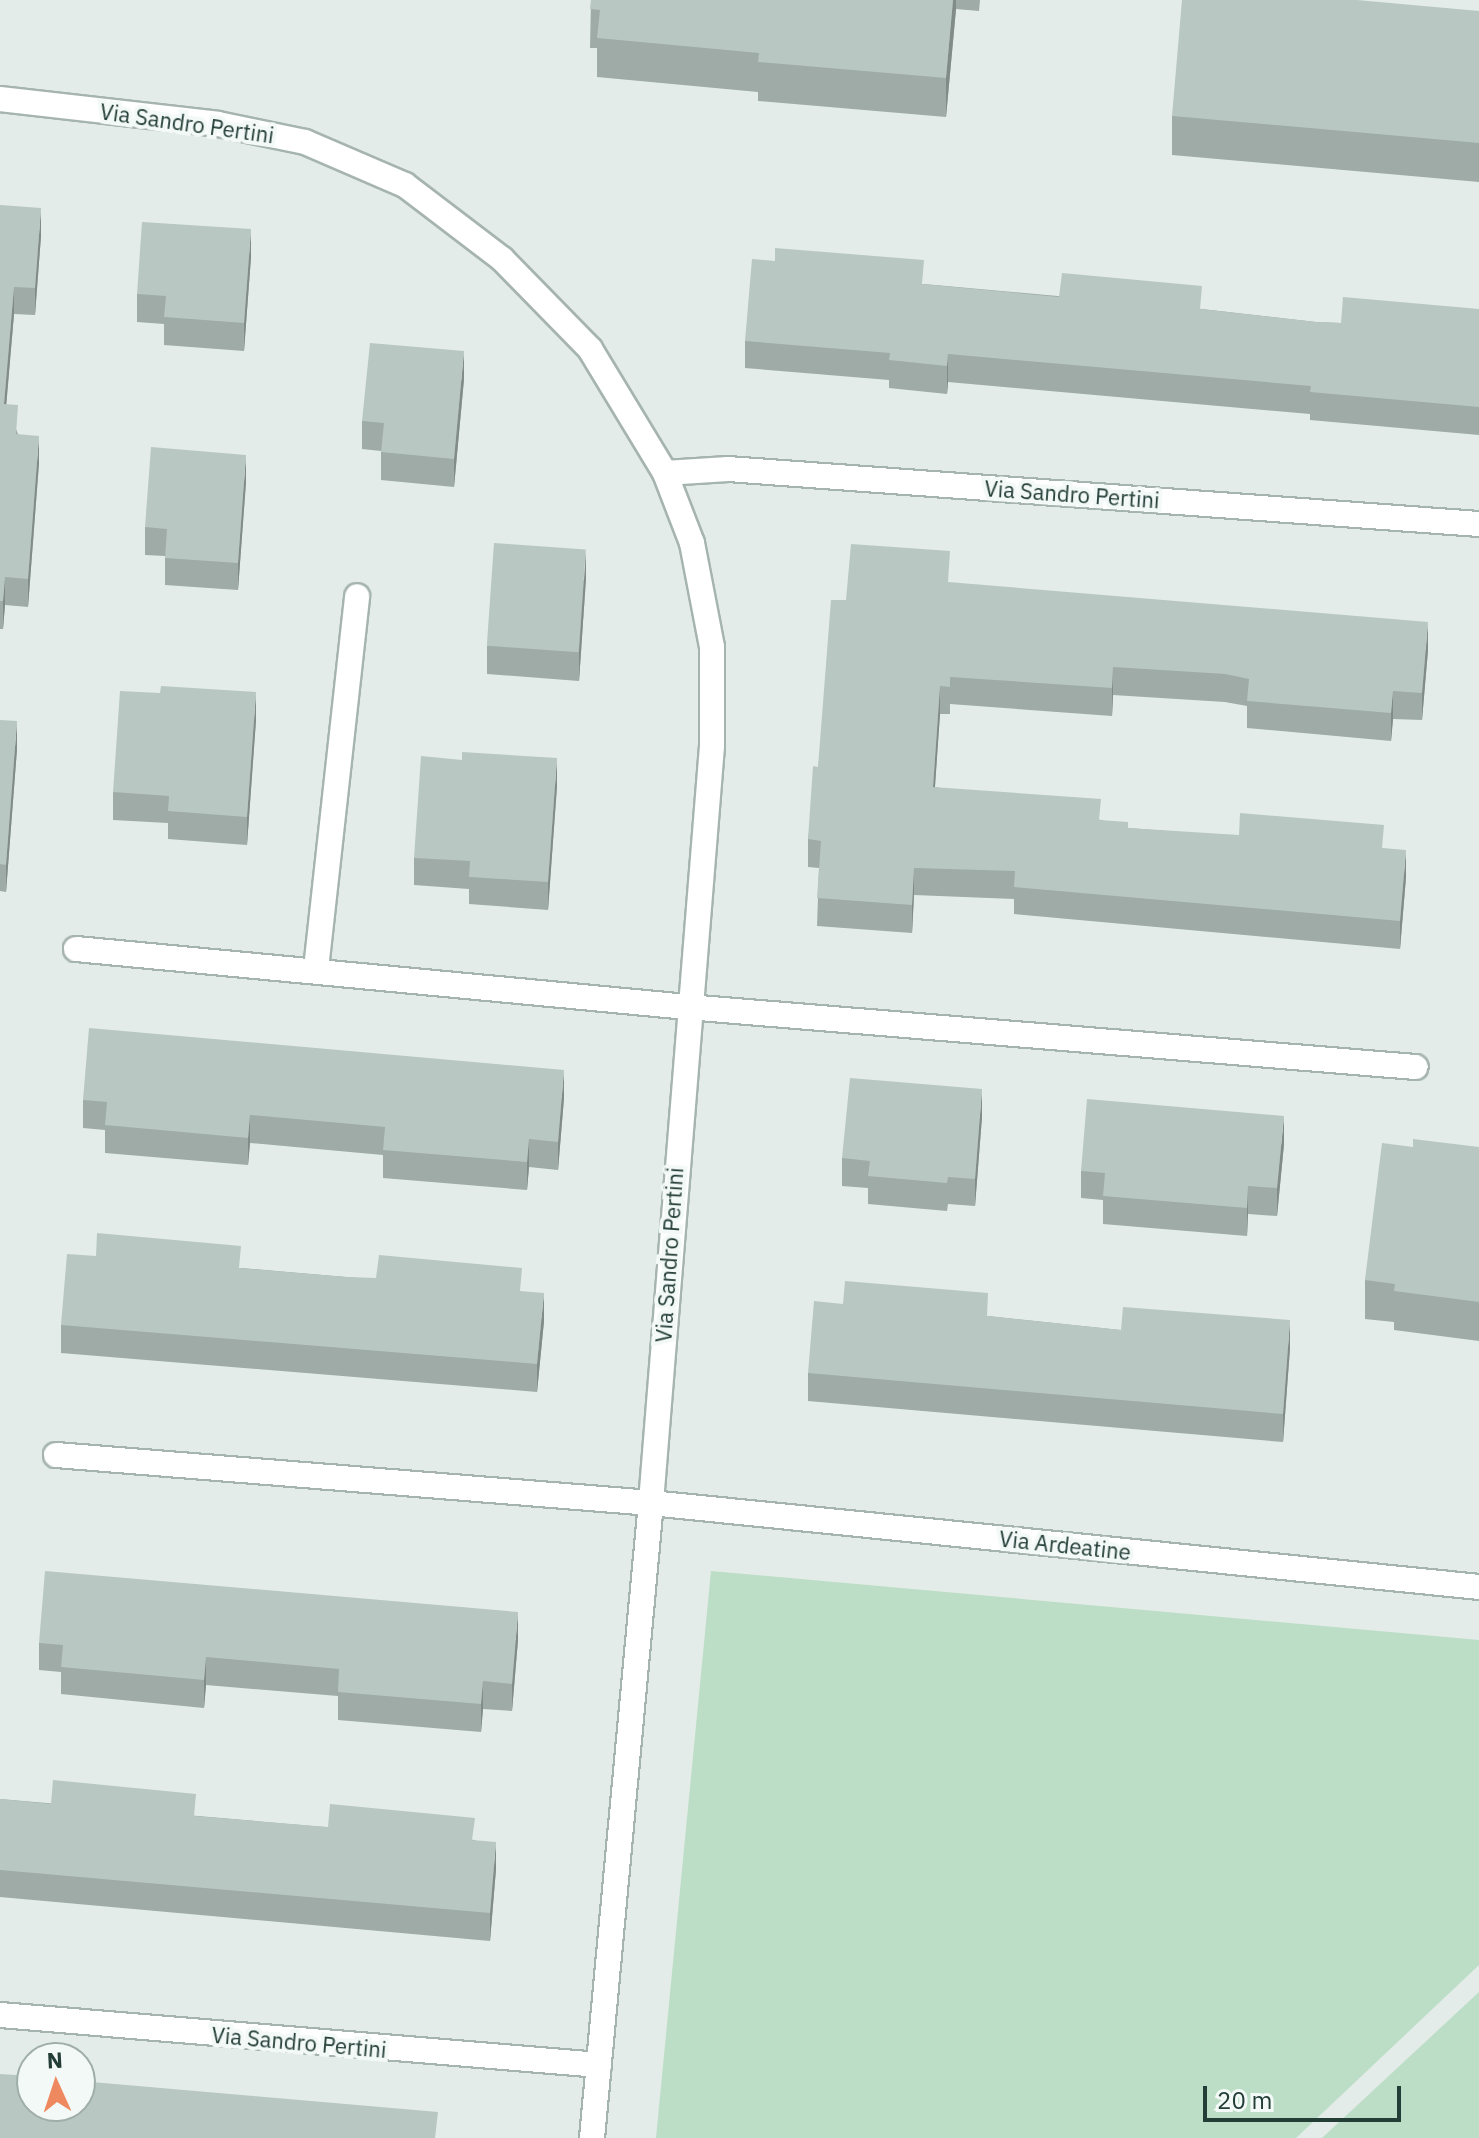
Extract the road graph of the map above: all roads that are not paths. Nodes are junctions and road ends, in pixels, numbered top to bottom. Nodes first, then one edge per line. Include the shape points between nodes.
1 (0, 99) edge
2 (665, 473) junction
3 (1479, 524) edge
4 (357, 596) dead end
5 (76, 949) dead end
6 (316, 969) junction
7 (687, 1007) junction
8 (1416, 1067) dead end
9 (56, 1455) dead end
10 (651, 1503) junction
11 (1479, 1587) edge
12 (0, 2015) edge
13 (599, 2065) junction
14 (592, 2138) edge

1 - 2 street, Via Sandro Pertini via 305,142 405,185 502,259 590,349
2 - 3 street, Via Sandro Pertini via 728,469
2 - 7 street, Via Sandro Pertini via 692,543 712,647 712,746
4 - 6 street
5 - 6 street
6 - 7 street
7 - 8 street
7 - 10 street, Via Sandro Pertini
9 - 10 street
10 - 11 street, Via Ardeatine
10 - 13 street, Via Sandro Pertini
12 - 13 street, Via Sandro Pertini
13 - 14 street, Via Sandro Pertini

